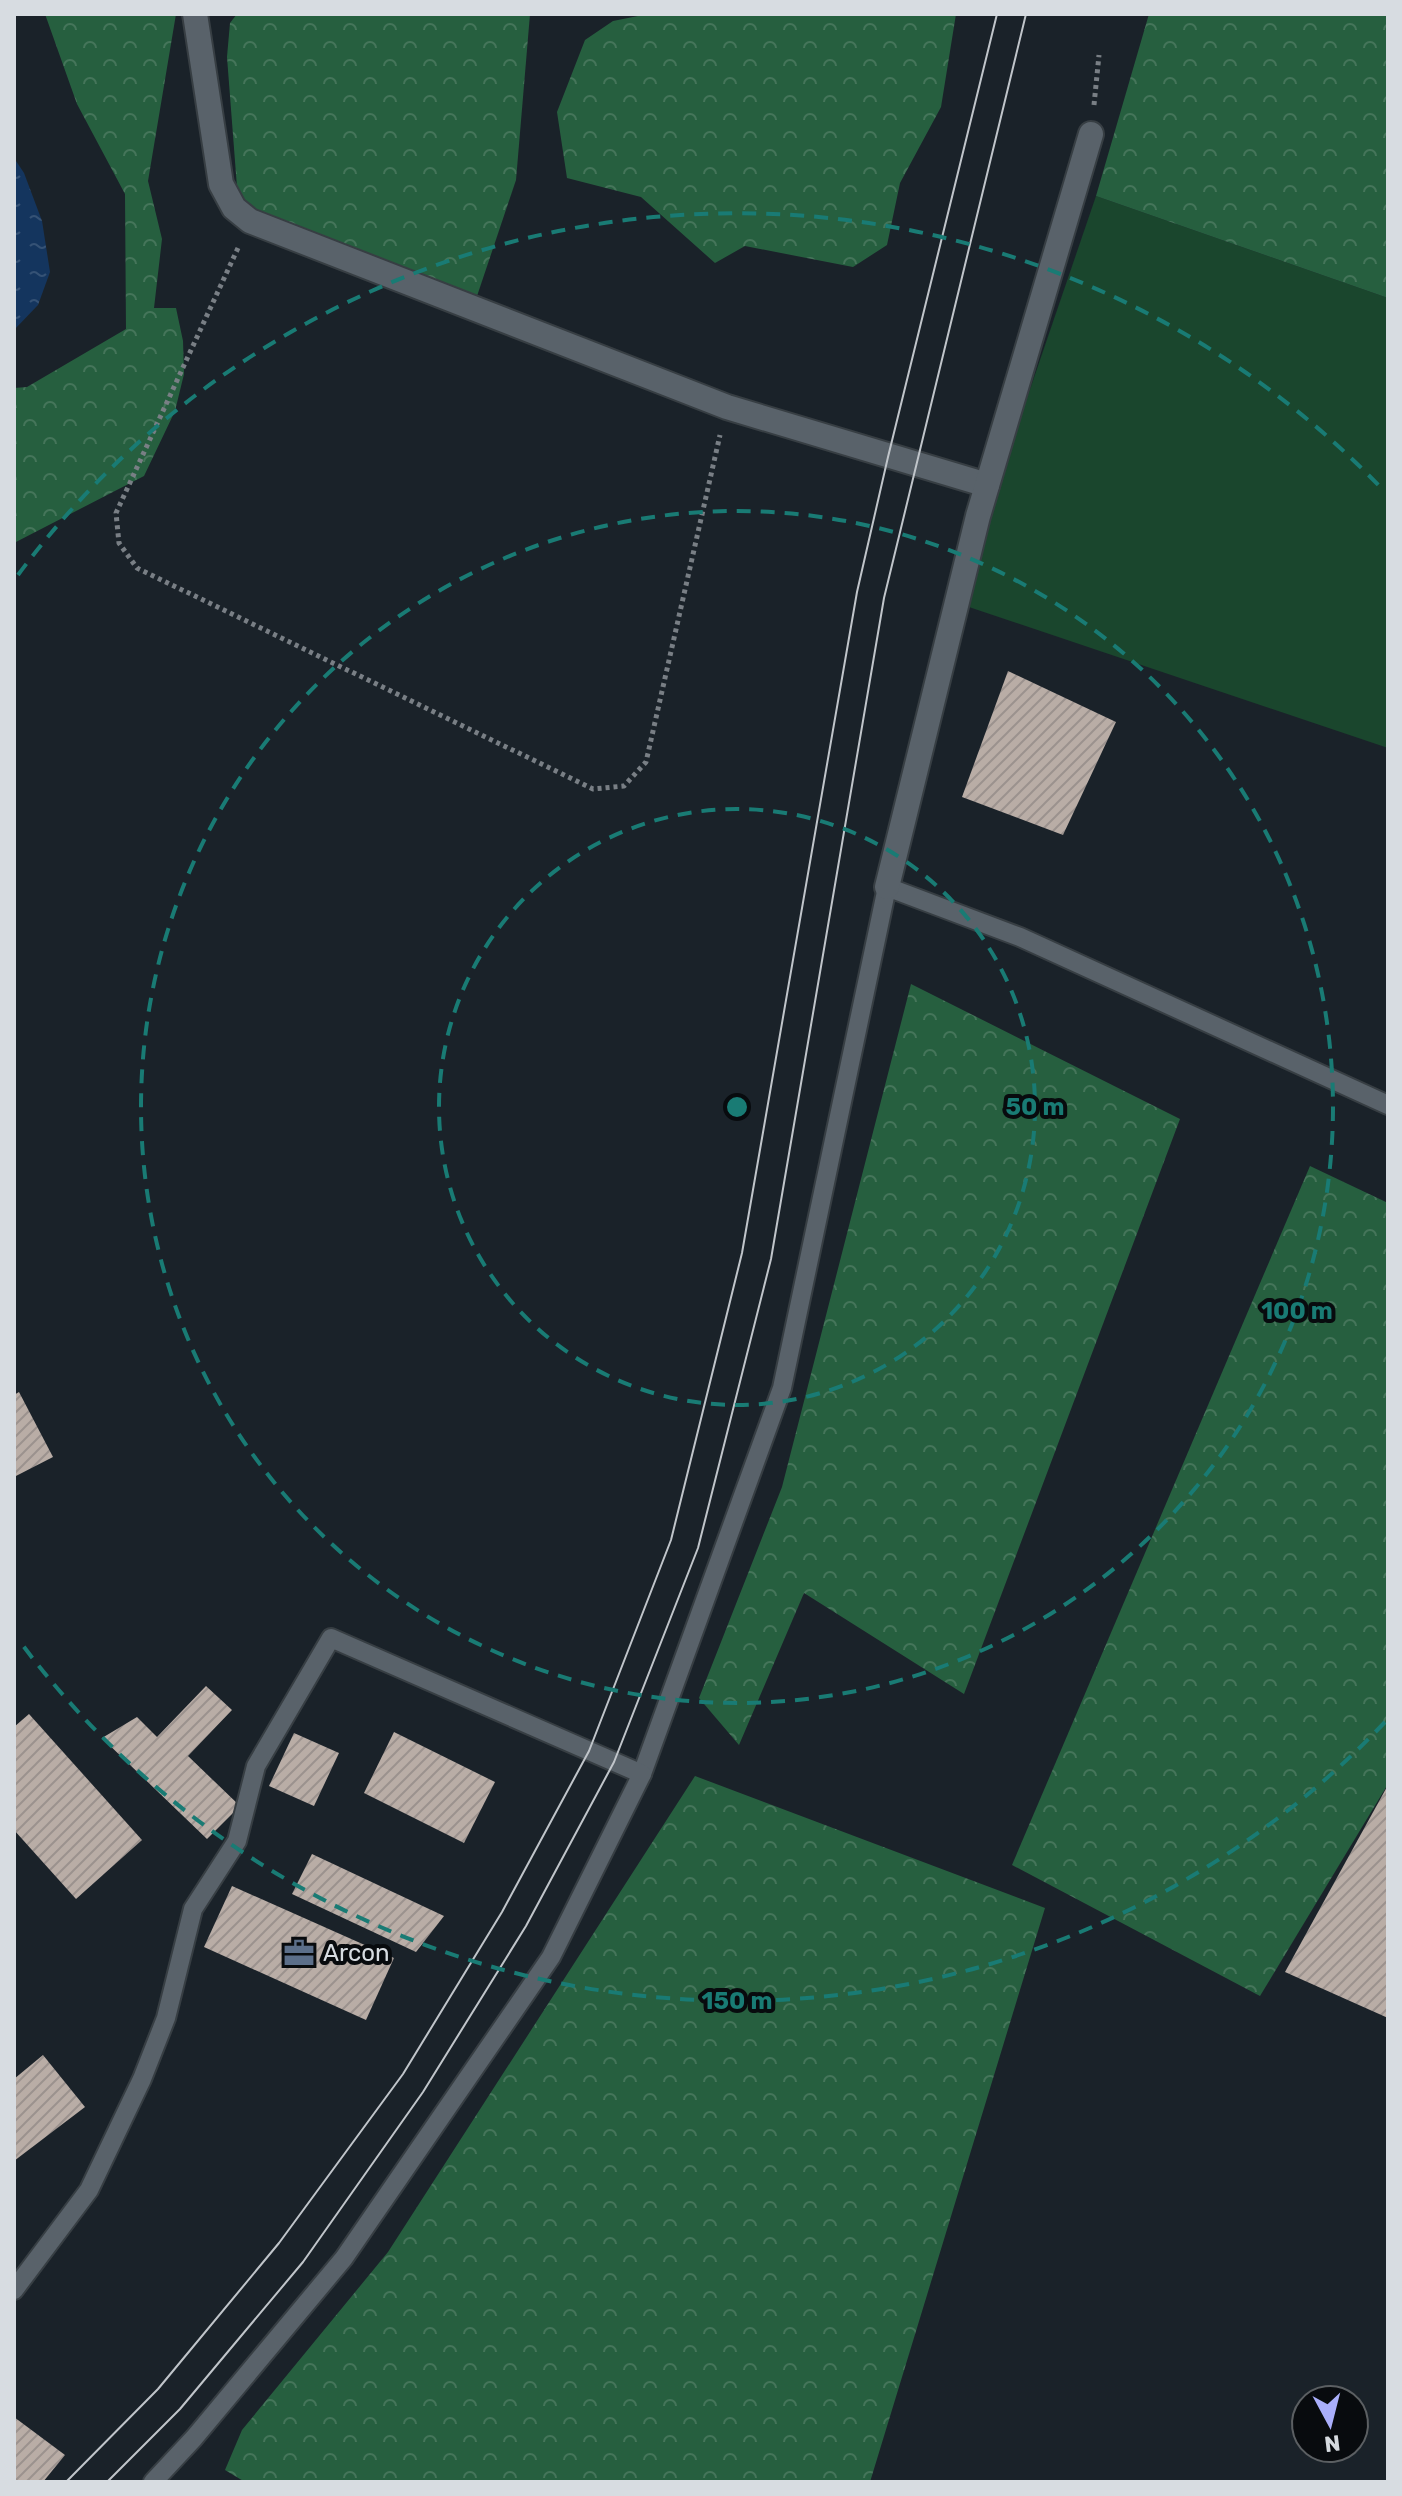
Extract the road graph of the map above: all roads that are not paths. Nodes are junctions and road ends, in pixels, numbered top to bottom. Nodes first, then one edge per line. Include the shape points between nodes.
1 (195, 14) edge
2 (1091, 134) road end
3 (987, 485) junction
4 (887, 887) junction
5 (1388, 1105) edge
6 (642, 1774) junction
7 (14, 2290) edge
8 (153, 2482) edge

1 - 3 street via 221,184 234,208 250,221 727,407
2 - 3 street
3 - 4 street
4 - 5 lane via 1020,937
4 - 6 lane via 782,1388
6 - 7 lane via 331,1638 256,1766 237,1841 193,1909 166,2018 89,2190
6 - 8 lane via 551,1957 353,2245

